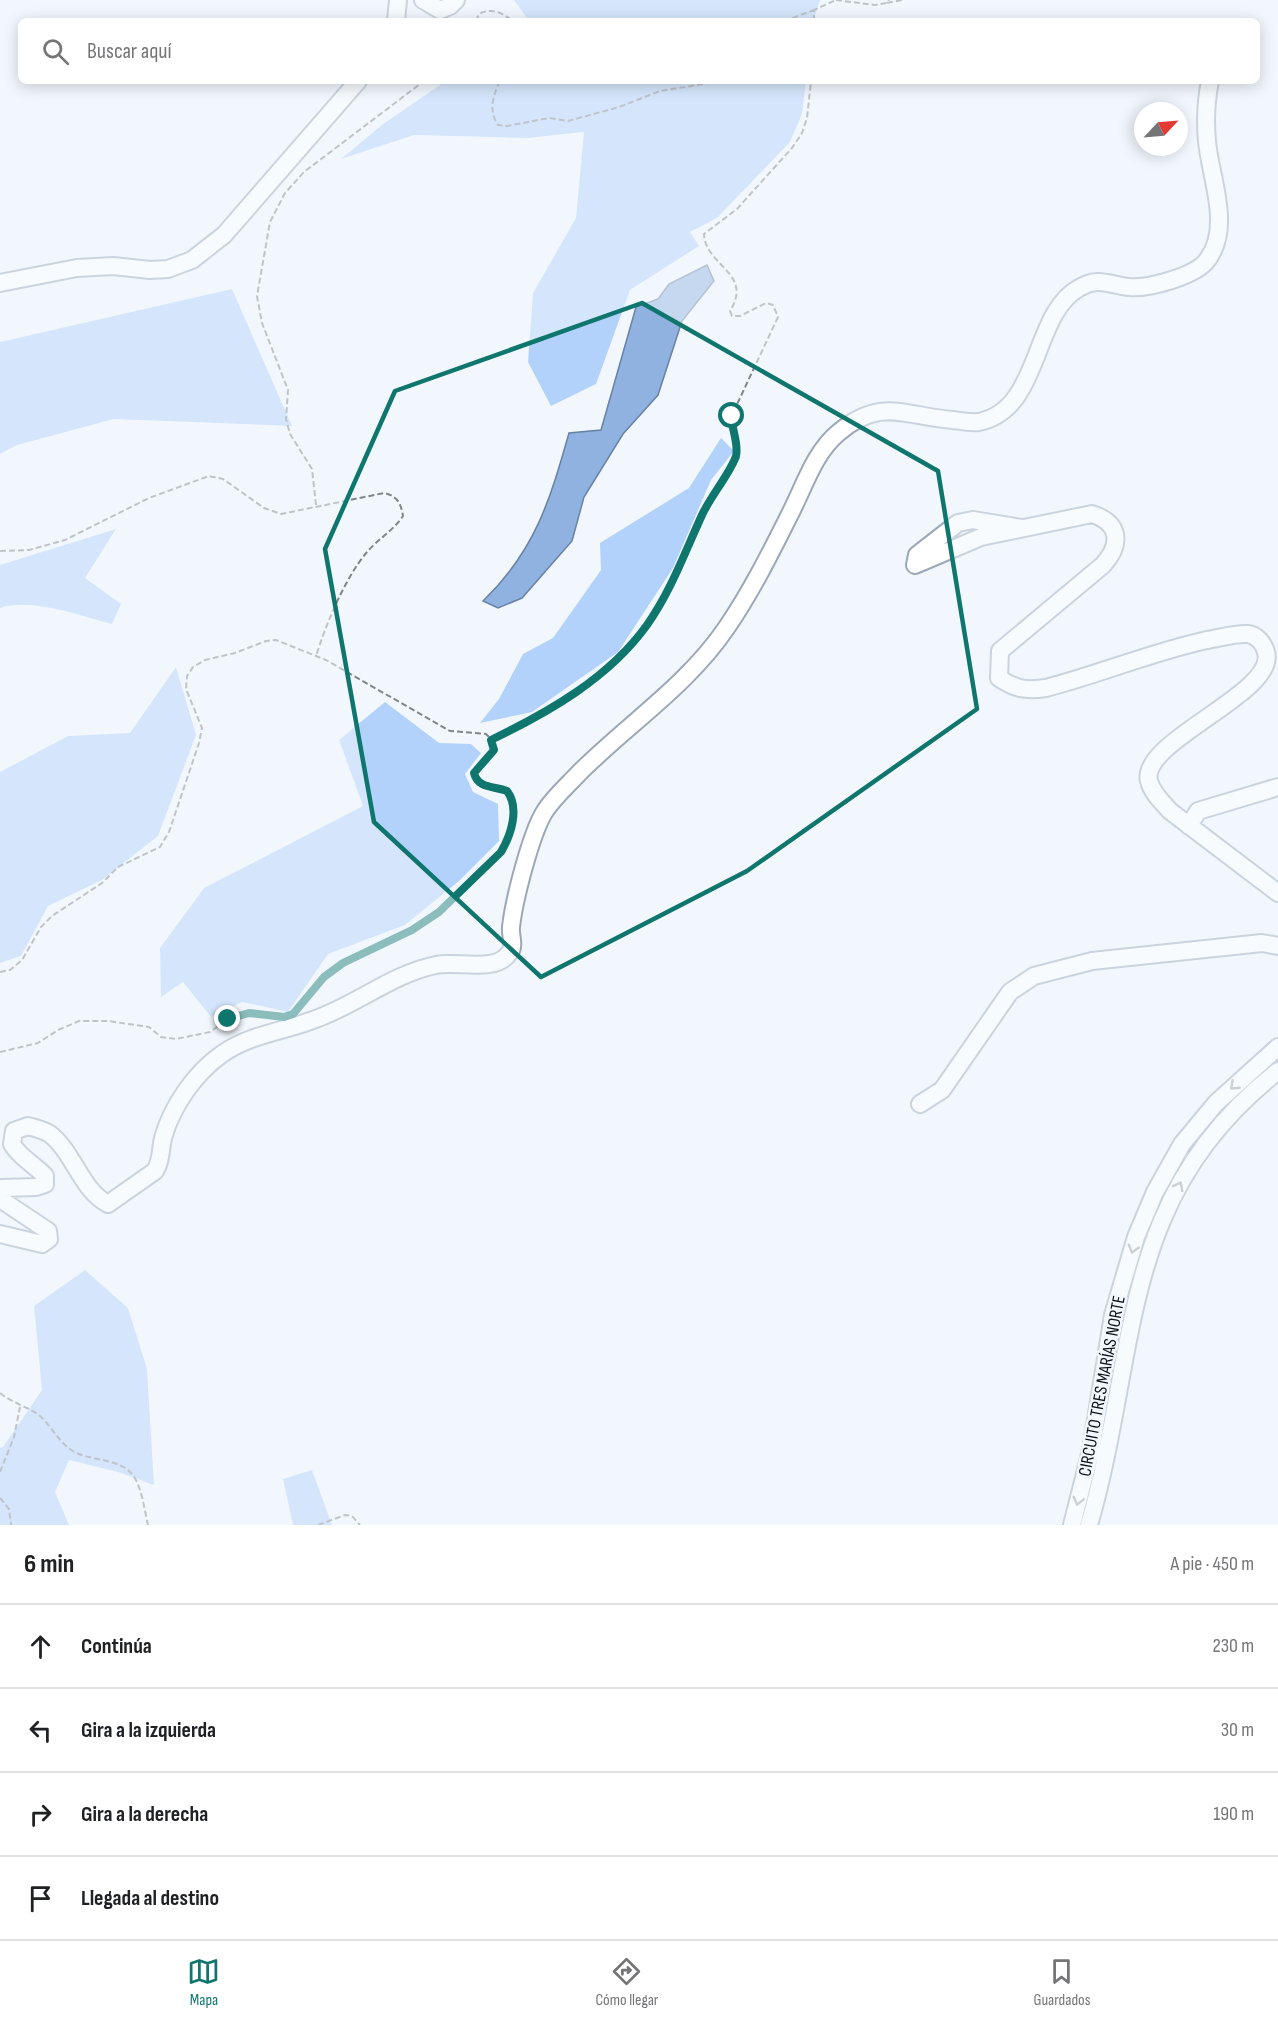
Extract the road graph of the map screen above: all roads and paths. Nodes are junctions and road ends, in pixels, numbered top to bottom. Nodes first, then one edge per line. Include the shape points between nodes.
1 (398, 0) edge
2 (423, 0) edge
3 (456, 0) edge
4 (836, 0) edge
5 (902, 0) edge
6 (888, 2) edge
7 (814, 10) junction
8 (396, 18) edge
9 (477, 18) edge
10 (509, 18) edge
11 (792, 18) edge
12 (814, 18) edge
13 (355, 84) edge
14 (420, 84) edge
15 (499, 84) edge
16 (703, 84) edge
17 (811, 84) edge
18 (1209, 84) edge
19 (0, 283) edge
20 (316, 505) junction
21 (1022, 528) junction
22 (0, 551) edge
23 (316, 656) junction
24 (491, 740) junction
25 (1278, 787) edge
26 (1190, 826) junction
27 (1278, 893) edge
28 (1278, 946) edge
29 (0, 972) edge
30 (298, 1010) dead end
31 (278, 1017) dead end
32 (1278, 1047) edge
33 (0, 1052) edge
34 (1278, 1071) edge
35 (920, 1104) dead end
36 (0, 1234) edge
37 (1118, 1298) junction
38 (1135, 1301) junction
39 (0, 1393) edge
40 (20, 1407) junction
41 (0, 1472) edge
42 (0, 1498) edge
43 (11, 1525) edge
44 (148, 1525) edge
45 (318, 1525) edge
46 (360, 1525) edge
47 (1072, 1525) edge
48 (1089, 1525) edge

1 - 8 street
2 - 3 street via 440,10
4 - 6 path via 875,5
4 - 7 path
5 - 6 path
7 - 11 path
7 - 12 path
9 - 10 path via 487,10
13 - 19 street via 224,235 192,260 168,269 77,268
14 - 20 path via 304,172 285,193 270,222 257,296 262,323 288,390 288,426 312,469
15 - 16 path via 491,107 498,125 507,126 549,118 568,120 660,91
17 - 24 path via 807,118 792,148 737,209 704,234 708,248 737,288 739,297 730,311 732,316 766,303 773,305 778,317 732,416 737,454 648,624 617,661 544,712
18 - 36 street via 1205,104 1218,236 1209,259 1197,270 1153,285 1129,287 1102,280 1078,288 1059,307 1018,394 1001,412 978,422 900,410 867,414 838,433 820,453 726,629 695,667 607,745 545,812 535,831 513,916 513,945 509,953 497,962 447,962 420,968 312,1021 253,1037 223,1053 200,1073 180,1102 165,1133 160,1164 155,1171 108,1204 101,1201 70,1154 48,1133 28,1126 14,1131 12,1144 18,1155 45,1176 45,1184 2,1188 0,1200 38,1222 48,1231 49,1239 42,1244
20 - 22 path via 281,514 264,508 223,479 209,476 149,498 65,540 28,550
20 - 23 path via 384,493 393,495 401,504 403,516 367,552 326,625
21 - 21 street via 973,520 958,523 917,555 915,565 981,537
21 - 26 street via 1092,514 1107,519 1116,538 1113,555 1104,565 1000,651 999,678 1012,687 1028,691 1046,688 1180,646 1229,636 1250,634 1261,641 1266,663 1247,688 1163,751 1151,765 1148,780 1155,794
23 - 24 path via 450,731 486,734
23 - 29 path via 276,640 266,640 193,667 186,689 201,728 200,742 169,832 160,847 117,867 102,883 52,916 22,960 10,970
24 - 30 path via 494,750 474,773 486,787 507,791 514,804 507,842 501,852 439,912 324,977
25 - 26 street via 1198,811
26 - 27 street
28 - 35 street via 1263,943 1092,961 1034,976 1010,992 942,1090
31 - 33 path via 249,1013 228,1019 210,1032 176,1040 161,1037 149,1027 108,1020 79,1021 38,1043
32 -> 37 street, CIRCUITO TRES MARÍAS NORTE via 1216,1103 1182,1144 1136,1237
38 -> 34 street, CIRCUITO TRES MARÍAS NORTE via 1161,1220 1184,1176 1215,1129
37 - 38 street
37 -> 47 street, CIRCUITO TRES MARÍAS NORTE via 1091,1450
38 - 48 street, CIRCUITO TRES MARÍAS NORTE
39 - 40 path
40 - 41 path via 14,1437
40 - 44 path via 38,1414 77,1454 130,1471
42 - 43 path via 9,1509
45 - 46 path via 345,1515 352,1516

